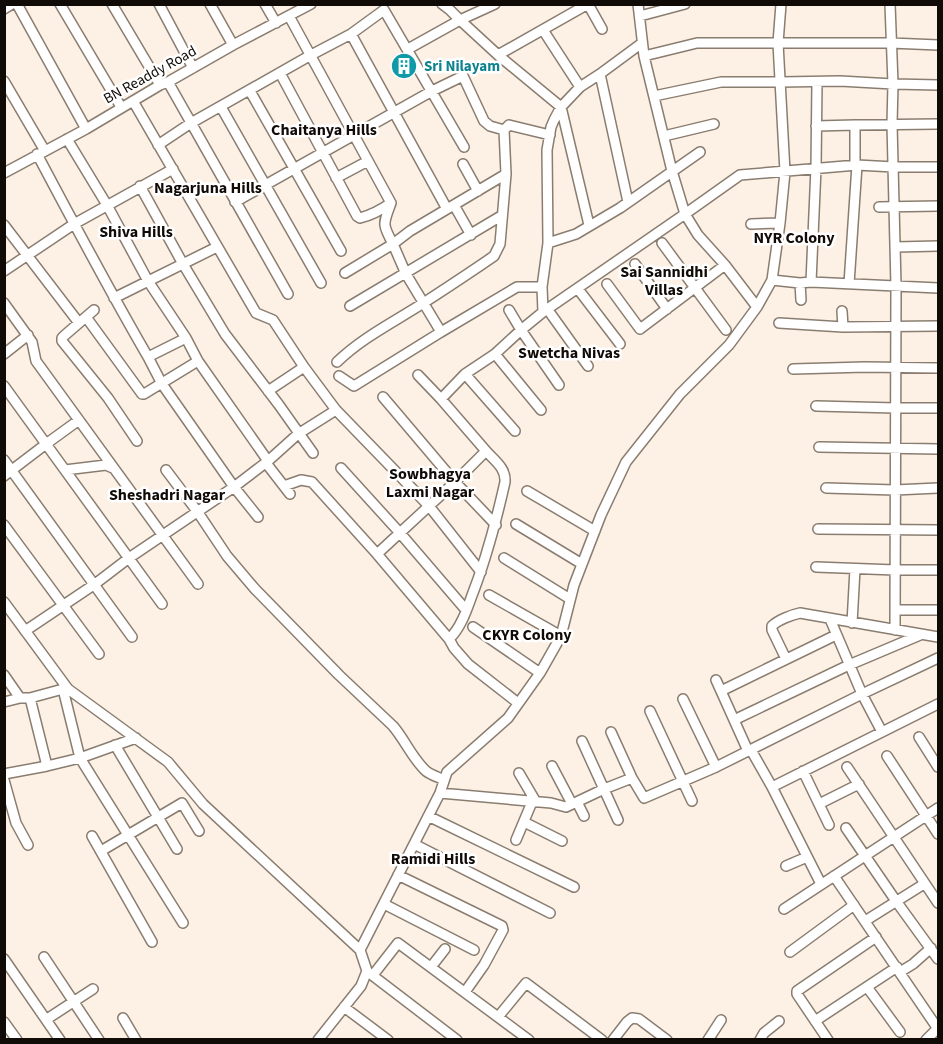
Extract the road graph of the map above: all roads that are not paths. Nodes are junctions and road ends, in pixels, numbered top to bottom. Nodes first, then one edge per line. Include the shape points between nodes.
1 (12, 4) edge
2 (17, 4) edge
3 (60, 4) edge
4 (112, 4) edge
5 (159, 4) edge
6 (210, 4) edge
7 (266, 4) edge
8 (311, 4) edge
9 (442, 4) edge
10 (638, 4) edge
11 (685, 4) edge
12 (781, 4) edge
13 (890, 4) edge
14 (492, 5) edge
15 (388, 7) edge
16 (4, 9) edge
17 (289, 16) junction
18 (640, 16) junction
19 (460, 20) junction
20 (276, 23) junction
21 (602, 29) dead end
22 (543, 30) junction
23 (351, 34) junction
24 (642, 43) junction
25 (778, 43) junction
26 (891, 44) junction
27 (233, 45) junction
28 (939, 45) edge
29 (408, 49) junction
30 (311, 55) junction
31 (498, 55) junction
32 (644, 56) junction
33 (193, 68) junction
34 (280, 73) junction
35 (600, 74) junction
36 (4, 81) edge
37 (781, 82) junction
38 (817, 82) junction
39 (164, 84) junction
40 (893, 84) junction
41 (939, 85) edge
42 (580, 87) junction
43 (250, 91) junction
44 (432, 91) junction
45 (654, 96) junction
46 (133, 101) junction
47 (121, 107) junction
48 (221, 107) junction
49 (561, 107) junction
50 (394, 113) junction
51 (191, 123) junction
52 (714, 124) dead end
53 (855, 124) junction
54 (892, 124) junction
55 (939, 124) edge
56 (816, 126) junction
57 (86, 129) junction
58 (504, 130) junction
59 (353, 135) junction
60 (550, 135) junction
61 (664, 136) junction
62 (67, 139) junction
63 (158, 145) junction
64 (464, 147) dead end
65 (324, 152) junction
66 (700, 152) dead end
67 (41, 153) junction
68 (368, 161) junction
69 (463, 164) dead end
70 (856, 165) junction
71 (6, 167) edge
72 (939, 167) edge
73 (816, 168) junction
74 (894, 168) junction
75 (173, 169) junction
76 (294, 169) junction
77 (672, 171) junction
78 (785, 172) junction
79 (506, 174) junction
80 (336, 178) junction
81 (265, 185) junction
82 (140, 186) junction
83 (478, 190) junction
84 (235, 202) junction
85 (628, 202) junction
86 (391, 203) junction
87 (107, 205) junction
88 (939, 206) edge
89 (451, 207) junction
90 (879, 207) dead end
91 (895, 207) junction
92 (686, 214) junction
93 (501, 216) junction
94 (780, 223) junction
95 (74, 224) junction
96 (751, 224) dead end
97 (4, 225) edge
98 (589, 225) junction
99 (471, 235) junction
100 (548, 243) junction
101 (662, 243) dead end
102 (393, 244) junction
103 (939, 246) edge
104 (217, 247) junction
105 (896, 247) junction
106 (341, 251) dead end
107 (26, 255) junction
108 (183, 264) junction
109 (635, 264) dead end
110 (725, 265) junction
111 (4, 271) edge
112 (345, 273) dead end
113 (406, 274) junction
114 (772, 280) junction
115 (148, 281) junction
116 (811, 282) junction
117 (800, 283) junction
118 (321, 284) dead end
119 (607, 284) dead end
120 (849, 284) junction
121 (896, 286) junction
122 (542, 287) junction
123 (695, 288) junction
124 (939, 288) edge
125 (578, 289) junction
126 (288, 294) dead end
127 (114, 298) junction
128 (801, 300) dead end
129 (4, 303) edge
130 (424, 303) junction
131 (350, 306) dead end
132 (757, 307) junction
133 (666, 309) junction
134 (94, 310) dead end
135 (509, 310) dead end
136 (546, 311) junction
137 (842, 311) dead end
138 (82, 320) junction
139 (779, 323) dead end
140 (895, 326) junction
141 (939, 326) edge
142 (843, 327) junction
143 (521, 330) junction
144 (726, 330) dead end
145 (441, 332) junction
146 (28, 335) junction
147 (186, 338) junction
148 (620, 344) dead end
149 (4, 354) edge
150 (495, 354) junction
151 (148, 357) junction
152 (198, 361) junction
153 (337, 362) dead end
154 (588, 366) dead end
155 (304, 367) junction
156 (895, 368) junction
157 (939, 368) edge
158 (793, 369) dead end
159 (465, 374) junction
160 (418, 375) dead end
161 (339, 376) dead end
162 (162, 384) junction
163 (559, 385) dead end
164 (4, 386) edge
165 (268, 391) junction
166 (383, 397) dead end
167 (441, 399) junction
168 (816, 406) dead end
169 (896, 408) junction
170 (939, 408) edge
171 (336, 410) junction
172 (541, 410) dead end
173 (79, 420) junction
174 (515, 431) dead end
175 (298, 434) junction
176 (137, 441) dead end
177 (46, 444) junction
178 (819, 447) dead end
179 (895, 448) junction
180 (939, 448) edge
181 (486, 451) junction
182 (313, 453) dead end
183 (4, 460) edge
184 (267, 462) junction
185 (113, 468) junction
186 (341, 468) dead end
187 (65, 470) junction
188 (166, 470) dead end
189 (8, 473) edge
190 (455, 482) junction
191 (234, 487) junction
192 (826, 488) dead end
193 (939, 488) edge
194 (895, 490) junction
195 (527, 491) dead end
196 (429, 506) junction
197 (197, 511) junction
198 (258, 517) dead end
199 (516, 524) dead end
200 (496, 525) junction
201 (818, 529) dead end
202 (895, 529) junction
203 (6, 530) edge
204 (939, 530) edge
205 (595, 531) junction
206 (400, 533) junction
207 (163, 535) junction
208 (377, 554) junction
209 (129, 558) junction
210 (504, 558) dead end
211 (582, 564) junction
212 (816, 567) dead end
213 (855, 569) junction
214 (895, 570) junction
215 (939, 570) edge
216 (481, 572) junction
217 (95, 584) junction
218 (198, 584) dead end
219 (489, 594) dead end
220 (570, 599) junction
221 (4, 602) edge
222 (162, 604) dead end
223 (62, 605) junction
224 (466, 610) junction
225 (895, 610) junction
226 (939, 610) edge
227 (14, 615) junction
228 (830, 620) junction
229 (4, 623) edge
230 (852, 623) junction
231 (473, 627) dead end
232 (895, 630) junction
233 (25, 631) junction
234 (836, 634) junction
235 (921, 635) junction
236 (561, 636) junction
237 (132, 637) dead end
238 (939, 637) edge
239 (449, 639) junction
240 (99, 654) dead end
241 (939, 658) edge
242 (786, 659) junction
243 (849, 665) junction
244 (540, 673) junction
245 (4, 675) edge
246 (716, 680) dead end
247 (66, 689) junction
248 (721, 691) junction
249 (862, 694) junction
250 (25, 698) junction
251 (683, 699) dead end
252 (4, 702) edge
253 (518, 703) junction
254 (939, 704) edge
255 (650, 711) dead end
256 (734, 720) junction
257 (611, 732) dead end
258 (882, 732) junction
259 (919, 737) dead end
260 (136, 738) junction
261 (582, 741) dead end
262 (115, 746) junction
263 (750, 751) junction
264 (887, 756) dead end
265 (80, 758) junction
266 (47, 766) junction
267 (552, 766) dead end
268 (716, 767) junction
269 (847, 767) dead end
270 (939, 767) edge
271 (803, 771) junction
272 (519, 773) dead end
273 (4, 774) edge
274 (632, 778) junction
275 (4, 780) edge
276 (444, 780) junction
277 (683, 781) junction
278 (859, 784) junction
279 (772, 787) junction
280 (604, 789) junction
281 (440, 793) junction
282 (692, 801) dead end
283 (534, 802) junction
284 (574, 803) junction
285 (819, 804) junction
286 (939, 808) edge
287 (428, 816) junction
288 (584, 816) dead end
289 (927, 816) junction
290 (158, 817) junction
291 (618, 820) dead end
292 (524, 822) junction
293 (829, 825) dead end
294 (846, 828) dead end
295 (199, 831) dead end
296 (939, 834) edge
297 (128, 835) junction
298 (92, 836) dead end
299 (893, 837) junction
300 (516, 840) dead end
301 (562, 841) dead end
302 (414, 844) junction
303 (28, 845) dead end
304 (177, 849) dead end
305 (101, 851) junction
306 (865, 856) junction
307 (807, 857) junction
308 (786, 866) dead end
309 (398, 875) junction
310 (834, 876) junction
311 (821, 884) junction
312 (924, 884) junction
313 (574, 887) dead end
314 (896, 901) junction
315 (939, 903) edge
316 (384, 904) junction
317 (854, 906) junction
318 (784, 909) dead end
319 (550, 914) dead end
320 (865, 921) junction
321 (183, 923) dead end
322 (876, 937) junction
323 (152, 942) dead end
324 (931, 948) junction
325 (445, 949) dead end
326 (360, 950) junction
327 (474, 950) dead end
328 (790, 952) dead end
329 (44, 957) dead end
330 (4, 959) edge
331 (939, 959) edge
332 (431, 967) junction
333 (898, 970) junction
334 (370, 973) junction
335 (867, 987) junction
336 (93, 989) dead end
337 (465, 992) junction
338 (74, 1001) junction
339 (344, 1007) junction
340 (498, 1017) junction
341 (123, 1018) dead end
342 (47, 1019) junction
343 (721, 1020) dead end
344 (779, 1021) dead end
345 (815, 1021) junction
346 (4, 1022) edge
347 (938, 1028) edge
348 (900, 1032) dead end
349 (710, 1036) edge
350 (825, 1038) edge
351 (16, 1040) edge
352 (60, 1040) edge
353 (99, 1040) edge
354 (136, 1040) edge
355 (318, 1040) edge
356 (388, 1040) edge
357 (457, 1040) edge
358 (529, 1040) edge
359 (602, 1040) edge
360 (613, 1040) edge
361 (667, 1040) edge
362 (722, 1040) edge
363 (760, 1040) edge
364 (926, 1040) edge

1 - 16 street
2 - 57 street
3 - 47 street
4 - 39 street
5 - 33 street
6 - 27 street
7 - 20 street
8 - 17 street, BN Readdy Road
9 - 19 street
10 - 18 street
11 - 18 street
12 - 25 street
13 - 26 street
14 - 19 street
15 - 23 street
15 - 29 street
17 - 20 street, BN Readdy Road
17 - 30 street
18 - 24 street
19 - 29 street
19 - 31 street
20 - 27 street, BN Readdy Road
21 - 22 street via 588,4
22 - 31 street
22 - 42 street
23 - 30 street
23 - 50 street
24 - 32 street
24 - 35 street
25 - 26 street
25 - 32 street via 696,43
25 - 37 street
26 - 28 street
26 - 40 street
27 - 33 street, BN Readdy Road
29 - 44 street
30 - 34 street
30 - 59 street
31 - 49 street
32 - 45 street
33 - 39 street, BN Readdy Road
34 - 43 street
34 - 65 street
35 - 42 street
35 - 85 street
36 - 67 street
37 - 38 street
37 - 45 street via 721,82
37 - 78 street
38 - 40 street
38 - 56 street
39 - 46 street, BN Readdy Road
39 - 51 street
40 - 41 street
40 - 54 street
42 - 49 street
43 - 48 street
43 - 76 street
44 - 50 street
44 - 58 street via 463,76 484,121
44 - 64 street
45 - 61 street
46 - 47 street, BN Readdy Road
46 - 63 street
47 - 57 street, BN Readdy Road
48 - 51 street
48 - 81 street
49 - 60 street
49 - 98 street
50 - 59 street
50 - 89 street
51 - 63 street
51 - 84 street
52 - 61 street
53 - 54 street
53 - 56 street
53 - 70 street
54 - 55 street
54 - 74 street
56 - 73 street
57 - 62 street, BN Readdy Road
58 - 60 street via 509,125
58 - 79 street
59 - 65 street
59 - 68 street
60 - 100 street
61 - 77 street
62 - 67 street, BN Readdy Road
62 - 87 street
63 - 75 street
65 - 76 street
65 - 80 street
66 - 77 street
67 - 71 street, BN Readdy Road
67 - 95 street
68 - 80 street
68 - 86 street
69 - 83 street
70 - 73 street
70 - 74 street
70 - 120 street
72 - 74 street
73 - 78 street
73 - 116 street
74 - 91 street
75 - 82 street
75 - 104 street
76 - 81 street
76 - 106 street
77 - 85 street
77 - 92 street
78 - 92 street via 740,175
78 - 94 street
79 - 83 street
79 - 93 street
80 - 86 street via 360,218
81 - 84 street
81 - 118 street
82 - 87 street
82 - 108 street
83 - 89 street
84 - 126 street
85 - 98 street
86 - 102 street via 384,223
87 - 95 street
87 - 115 street
88 - 91 street
89 - 99 street
89 - 102 street
90 - 91 street
91 - 105 street
92 - 110 street
92 - 125 street
93 - 99 street
93 - 130 street via 500,244 494,256
94 - 96 street
94 - 114 street
95 - 107 street
95 - 127 street
97 - 107 street
98 - 100 street via 576,234
99 - 113 street
100 - 122 street
101 - 123 street
102 - 112 street
102 - 113 street
103 - 105 street
104 - 108 street
104 - 155 street via 256,313 273,321
105 - 121 street
107 - 111 street
107 - 138 street
108 - 115 street
108 - 165 street via 225,334
109 - 133 street
110 - 123 street
110 - 132 street
113 - 130 street
113 - 131 street
114 - 117 street
114 - 132 street
115 - 127 street
115 - 147 street
116 - 117 street
116 - 120 street
117 - 128 street
119 - 133 street via 640,329
120 - 121 street
121 - 124 street
121 - 140 street
122 - 136 street
122 - 145 street via 517,287
123 - 133 street
123 - 144 street
125 - 136 street
125 - 148 street
127 - 151 street
129 - 146 street
130 - 145 street
130 - 153 street via 366,337
132 - 205 street via 729,345 680,394 626,462
134 - 138 street
135 - 143 street
136 - 143 street
136 - 154 street
137 - 142 street
138 - 162 street via 142,394
138 - 176 street via 62,341
139 - 142 street
140 - 141 street
140 - 142 street
140 - 156 street
143 - 150 street
143 - 163 street
145 - 161 street via 354,386
146 - 149 street
146 - 173 street via 36,361
147 - 151 street
147 - 152 street
150 - 159 street
150 - 172 street
151 - 162 street
152 - 162 street
152 - 184 street
155 - 165 street
155 - 171 street
156 - 157 street
156 - 158 street
156 - 169 street
159 - 167 street
159 - 174 street
160 - 167 street
162 - 191 street
164 - 177 street
165 - 175 street
166 - 190 street
167 - 181 street
168 - 169 street
169 - 170 street
169 - 179 street
171 - 175 street
171 - 196 street
173 - 177 street
173 - 185 street
175 - 182 street
175 - 184 street
177 - 187 street
177 - 189 street
178 - 179 street
179 - 180 street
179 - 194 street
181 - 190 street
181 - 200 street via 506,475
183 - 189 street
184 - 191 street
184 - 208 street via 287,490 301,480 312,482
185 - 187 street via 106,465
185 - 207 street
186 - 206 street
187 - 209 street
188 - 197 street
189 - 217 street
190 - 196 street
190 - 200 street
191 - 197 street
191 - 198 street
192 - 194 street
193 - 194 street
194 - 202 street
195 - 205 street
196 - 206 street
196 - 216 street
197 - 207 street
197 - 276 street via 255,589 393,726 426,771
199 - 211 street
200 - 216 street
201 - 202 street
202 - 204 street
202 - 214 street
203 - 223 street
205 - 211 street
206 - 208 street
206 - 224 street
207 - 209 street
207 - 218 street
208 - 239 street
209 - 217 street
209 - 222 street
210 - 220 street
211 - 220 street
212 - 213 street
213 - 214 street
213 - 230 street
214 - 215 street
214 - 225 street
216 - 224 street
217 - 223 street
217 - 237 street
219 - 236 street
220 - 236 street
221 - 227 street
223 - 233 street
223 - 240 street
224 - 239 street
225 - 226 street
225 - 232 street
227 - 229 street
227 - 233 street
228 - 230 street
228 - 234 street
228 - 242 street via 795,614 774,623 772,630
230 - 232 street
231 - 244 street
232 - 235 street
233 - 247 street
234 - 242 street
234 - 243 street
235 - 238 street
235 - 243 street
236 - 244 street
239 - 253 street via 468,664
241 - 249 street
242 - 248 street
243 - 249 street
243 - 256 street
244 - 253 street
245 - 250 street
246 - 248 street
247 - 250 street
247 - 260 street
247 - 265 street
248 - 256 street
249 - 258 street
249 - 263 street
250 - 252 street
250 - 266 street
251 - 268 street
253 - 276 street via 508,718 447,771
254 - 258 street
255 - 277 street
256 - 263 street
257 - 274 street
258 - 271 street
259 - 270 street
260 - 262 street
260 - 326 street via 168,762 203,804
261 - 280 street
262 - 265 street
262 - 290 street
263 - 268 street
263 - 279 street
264 - 289 street
265 - 266 street
265 - 297 street
266 - 273 street
267 - 284 street
268 - 277 street
269 - 278 street
271 - 279 street
271 - 285 street
272 - 283 street
274 - 277 street via 644,798
274 - 280 street
275 - 303 street via 16,823
276 - 281 street
277 - 282 street
278 - 285 street
278 - 299 street
279 - 307 street
280 - 284 street
280 - 291 street
281 - 283 street
281 - 287 street
283 - 284 street via 566,807
283 - 292 street
284 - 288 street
285 - 293 street
286 - 289 street
287 - 302 street
287 - 313 street
289 - 296 street
289 - 299 street
290 - 295 street via 182,803
290 - 297 street
290 - 304 street
292 - 300 street
292 - 301 street
294 - 306 street
297 - 305 street
297 - 321 street
298 - 305 street
299 - 306 street
299 - 312 street
302 - 309 street
302 - 319 street
305 - 323 street
306 - 310 street
306 - 314 street
307 - 308 street
307 - 311 street
309 - 316 street
309 - 337 street via 501,926 503,930 484,965
310 - 311 street
310 - 317 street
311 - 318 street
312 - 314 street
312 - 315 street
314 - 320 street
314 - 324 street
316 - 326 street
316 - 327 street
317 - 320 street
317 - 328 street
320 - 322 street
322 - 333 street
322 - 345 street via 797,991
324 - 331 street
324 - 333 street via 913,964
325 - 332 street
326 - 334 street
329 - 338 street
330 - 342 street
332 - 334 street via 398,943
332 - 337 street
333 - 335 street
333 - 347 street
334 - 339 street
334 - 357 street
335 - 345 street
335 - 348 street
336 - 338 street
337 - 340 street
338 - 342 street
338 - 353 street
339 - 355 street
339 - 356 street
340 - 358 street
340 - 359 street via 526,983
341 - 354 street
342 - 352 street
343 - 349 street
344 - 363 street
345 - 350 street
346 - 351 street
347 - 364 street
349 - 362 street
360 - 361 street via 632,1018

